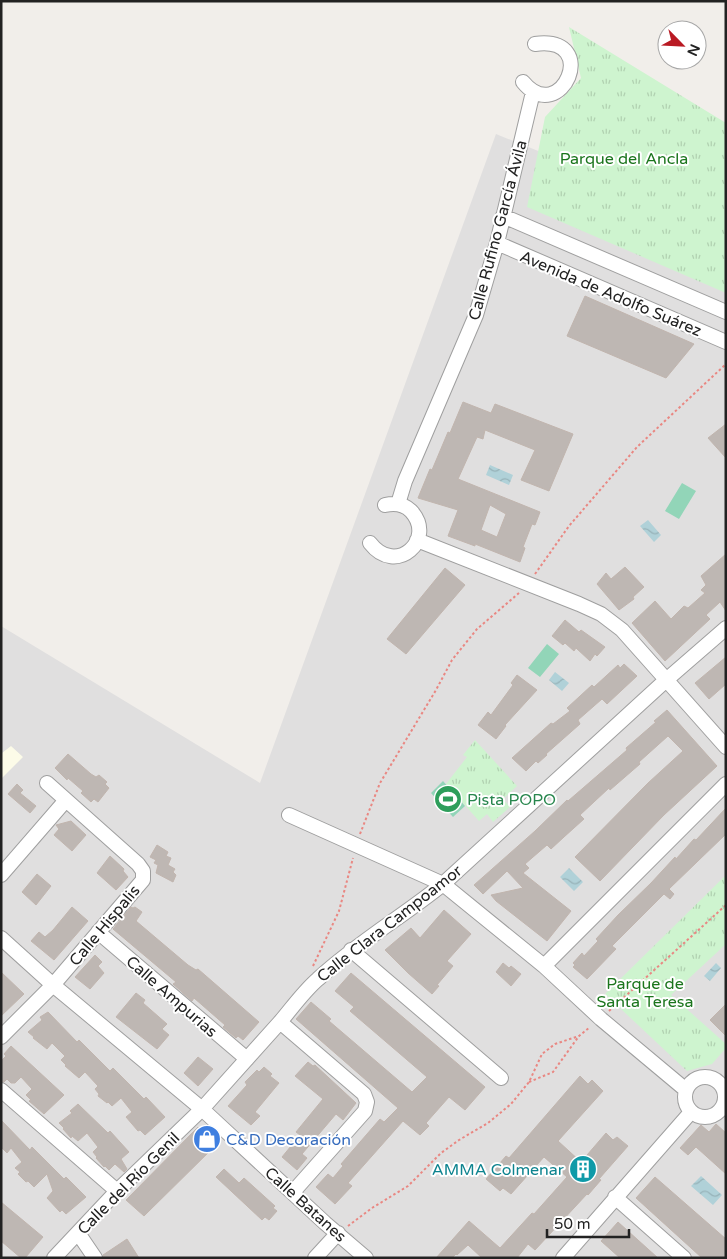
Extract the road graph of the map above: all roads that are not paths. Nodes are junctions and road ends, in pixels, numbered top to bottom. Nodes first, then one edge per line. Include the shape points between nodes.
1 (535, 44) dead end
2 (523, 82) dead end
3 (534, 92) junction
4 (503, 216) junction
5 (496, 244) junction
6 (726, 312) edge
7 (726, 342) edge
8 (418, 540) junction
9 (370, 542) dead end
10 (726, 628) edge
11 (665, 681) junction
12 (726, 747) edge
13 (47, 783) dead end
14 (726, 784) edge
15 (66, 800) junction
16 (289, 815) dead end
17 (1, 875) edge
18 (443, 884) junction
19 (98, 932) junction
20 (1, 938) edge
21 (351, 950) junction
22 (544, 966) junction
23 (54, 985) junction
24 (280, 1022) junction
25 (1, 1037) edge
26 (246, 1059) junction
27 (722, 1077) edge
28 (501, 1078) dead end
29 (1, 1090) edge
30 (686, 1090) junction
31 (202, 1109) junction
32 (691, 1112) junction
33 (722, 1115) edge
34 (117, 1191) junction
35 (293, 1192) junction
36 (615, 1197) junction
37 (78, 1233) junction
38 (338, 1233) junction
39 (54, 1258) edge
40 (95, 1258) edge
41 (315, 1258) edge
42 (366, 1258) edge
43 (562, 1258) edge
44 (684, 1258) edge

1 - 3 street via 548,42 560,46 569,56 572,69 568,82 559,91 546,95
2 - 3 street
3 - 4 street, Calle Rufino García Ávila
4 - 5 street, Calle Rufino García Ávila
4 - 6 street, Avenida de Adolfo Suárez
5 - 7 street, Avenida de Adolfo Suárez
5 - 8 street, Calle Rufino García Ávila via 476,315 405,481 391,505 408,509 416,518 420,529
8 - 9 street via 404,555 394,557 384,556
8 - 11 street via 601,614 622,630
10 - 11 street, Calle Clara Campoamor
11 - 12 street
11 - 18 street, Calle Clara Campoamor
13 - 15 street, Calle Hispalis
14 - 22 street
15 - 17 street
15 - 19 street, Calle Hispalis via 143,871 143,880
16 - 18 street
18 - 21 street, Calle Clara Campoamor
18 - 22 street
19 - 23 street, Calle Hispalis
19 - 26 street, Calle Ampurias
20 - 23 street, Calle Batanes
21 - 24 street, Calle Clara Campoamor via 316,980
21 - 28 street
22 - 30 street
23 - 25 street, Calle Hispalis
23 - 31 street, Calle Batanes
24 - 26 street, Calle Clara Campoamor
24 - 35 street via 364,1094 367,1102 365,1111
26 - 31 street, Calle del Río Genil
27 - 30 street via 700,1078
27 - 33 street via 725,1100
29 - 34 street
30 - 32 street via 685,1101
31 - 34 street, Calle del Río Genil
31 - 35 street, Calle Batanes
32 - 33 street via 702,1117
32 - 36 street
34 - 37 street, Calle del Río Genil
35 - 38 street, Calle Batanes
36 - 43 street
36 - 44 street
37 - 39 street, Calle del Río Genil
37 - 40 street
38 - 41 street
38 - 42 street, Calle Batanes

